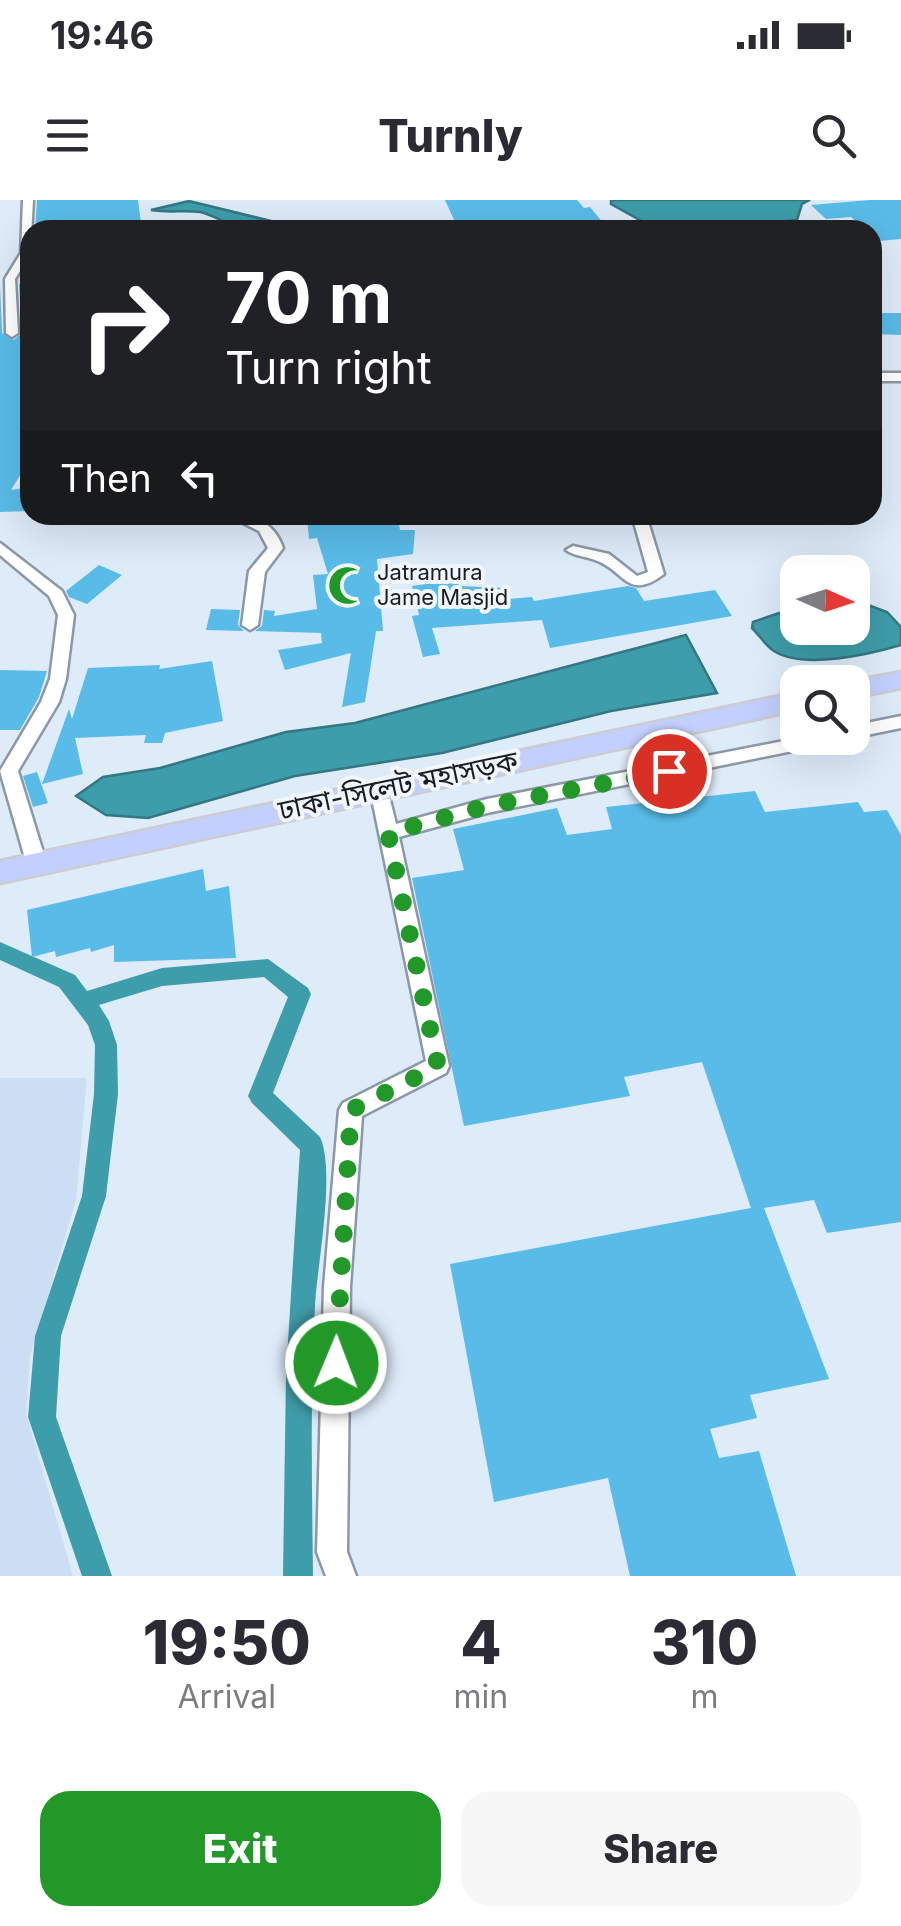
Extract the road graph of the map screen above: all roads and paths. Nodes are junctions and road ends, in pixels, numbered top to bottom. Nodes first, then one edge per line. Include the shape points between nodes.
1 (20, 263) edge
2 (6, 336) edge
3 (262, 525) edge
4 (641, 525) edge
5 (0, 547) edge
6 (573, 550) dead end
7 (250, 625) dead end
8 (901, 680) edge
9 (870, 686) edge
10 (780, 705) edge
11 (901, 722) edge
12 (870, 728) edge
13 (780, 747) edge
14 (379, 789) junction
15 (388, 833) junction
16 (37, 865) junction
17 (0, 872) edge
18 (341, 1576) edge

1 - 2 street via 10,278
3 - 7 street via 276,548 257,571
4 - 6 street via 656,574 635,582 604,558
5 - 16 street via 56,594 66,615 50,702 9,771
8 - 9 highway
10 - 14 highway, ঢাকা-সিলেট মহাসড়ক
11 - 12 street
13 - 15 street via 487,806
14 - 15 street
14 - 16 highway, ঢাকা-সিলেট মহাসড়ক
15 - 18 street via 438,1066 351,1110 337,1306 332,1552
16 - 17 highway, ঢাকা-সিলেট মহাসড়ক

